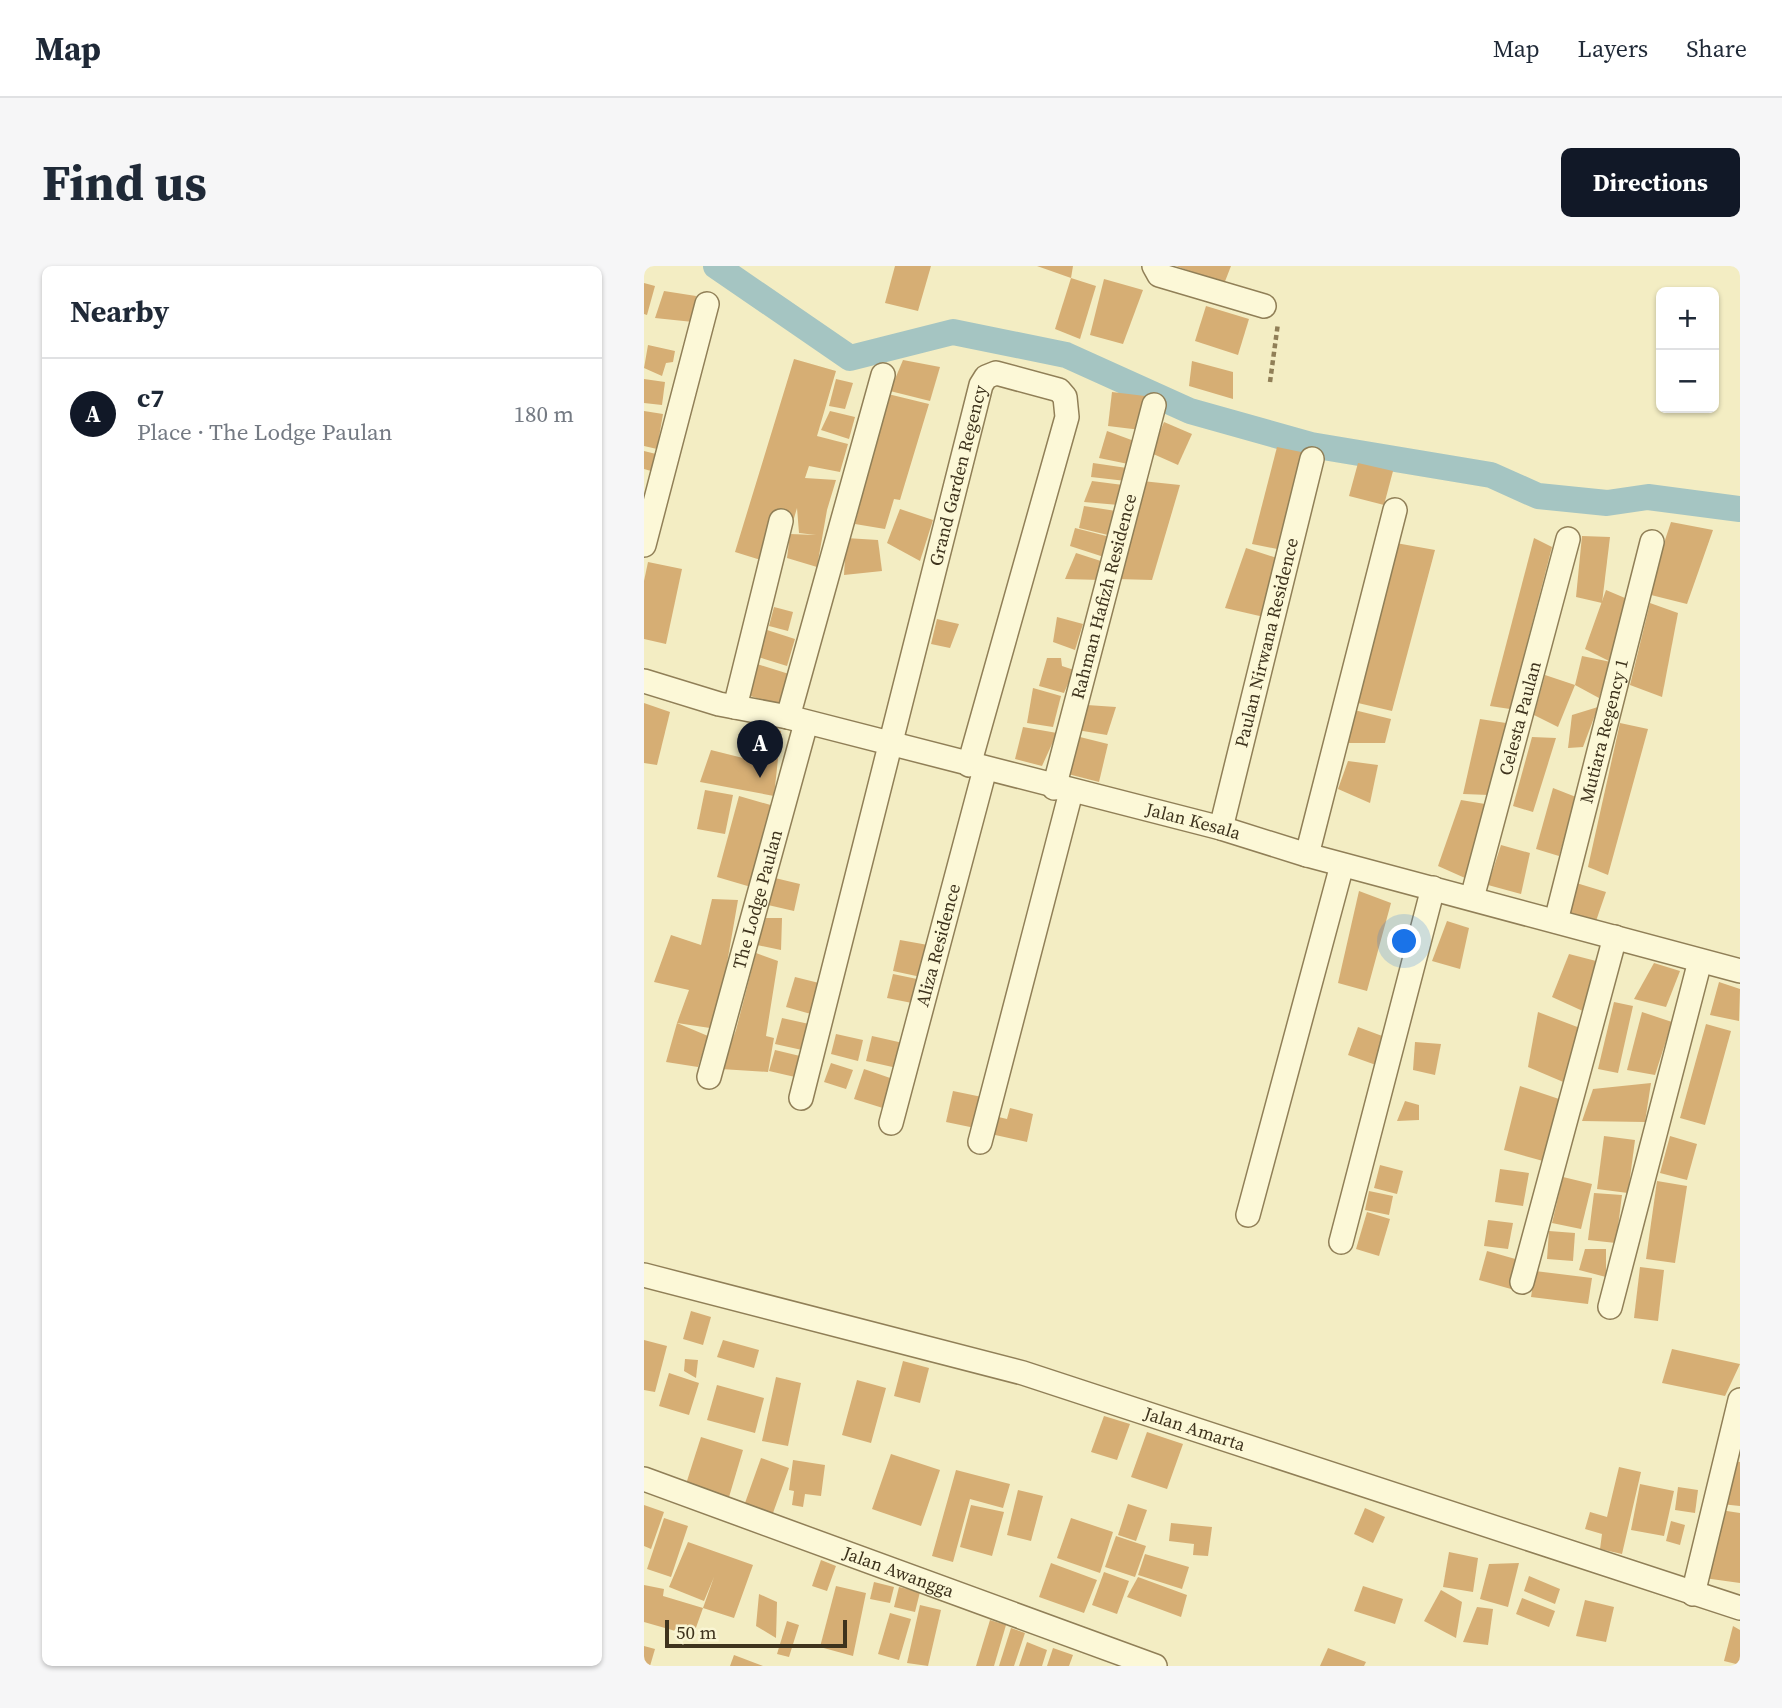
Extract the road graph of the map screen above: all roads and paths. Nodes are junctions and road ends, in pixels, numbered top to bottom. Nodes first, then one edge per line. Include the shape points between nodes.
1 (1154, 266) edge
2 (707, 304) dead end
3 (1264, 306) joint
4 (883, 376) dead end
5 (1270, 382) dead end
6 (1154, 405) dead end
7 (1312, 458) dead end
8 (1395, 510) dead end
9 (781, 521) dead end
10 (1568, 539) dead end
11 (1652, 542) dead end
12 (644, 545) edge
13 (644, 681) edge
14 (735, 707) junction
15 (797, 720) junction
16 (891, 744) junction
17 (977, 767) junction
18 (1062, 790) junction
19 (1221, 828) junction
20 (1307, 855) junction
21 (1342, 865) junction
22 (1433, 888) junction
23 (1472, 898) junction
24 (1556, 921) junction
25 (1615, 937) junction
26 (1700, 961) junction
27 (1740, 971) edge
28 (709, 1077) dead end
29 (802, 1098) dead end
30 (891, 1123) dead end
31 (980, 1142) dead end
32 (1248, 1215) dead end
33 (1341, 1242) dead end
34 (644, 1275) edge
35 (1522, 1282) dead end
36 (1610, 1307) dead end
37 (1740, 1400) edge
38 (644, 1479) edge
39 (1693, 1594) junction
40 (1740, 1608) edge
41 (1154, 1666) edge

1 - 3 street via 1159,275
2 - 12 street
3 - 5 path via 1280,311
4 - 15 street, The Lodge Paulan
6 - 18 street, Rahman Hafizh Residence
7 - 19 street, Paulan Nirwana Residence
8 - 20 street
9 - 14 street
10 - 23 street, Celesta Paulan
11 - 24 street, Mutiara Regency 1
13 - 14 street, Jalan Kesala
14 - 15 street, Jalan Kesala
15 - 16 street, Jalan Kesala
15 - 28 street, The Lodge Paulan
16 - 17 street, Jalan Kesala
16 - 17 street, Grand Garden Regency via 981,385 986,377 1005,374 1059,390 1065,397 1067,417
16 - 29 street
17 - 18 street, Jalan Kesala
17 - 30 street, Aliza Residence
18 - 19 street, Jalan Kesala
18 - 31 street, Rahman Hafizh Residence
19 - 20 street, Jalan Kesala
20 - 21 street, Jalan Kesala
21 - 22 street, Jalan Kesala
21 - 32 street
22 - 23 street, Jalan Kesala
22 - 33 street
23 - 24 street, Jalan Kesala
24 - 25 street, Jalan Kesala
25 - 26 street, Jalan Kesala
25 - 35 street
26 - 27 street, Jalan Kesala
26 - 36 street
34 - 39 street, Jalan Amarta via 1023,1373
37 - 39 street
38 - 41 street, Jalan Awangga
39 - 40 street, Jalan Amarta

